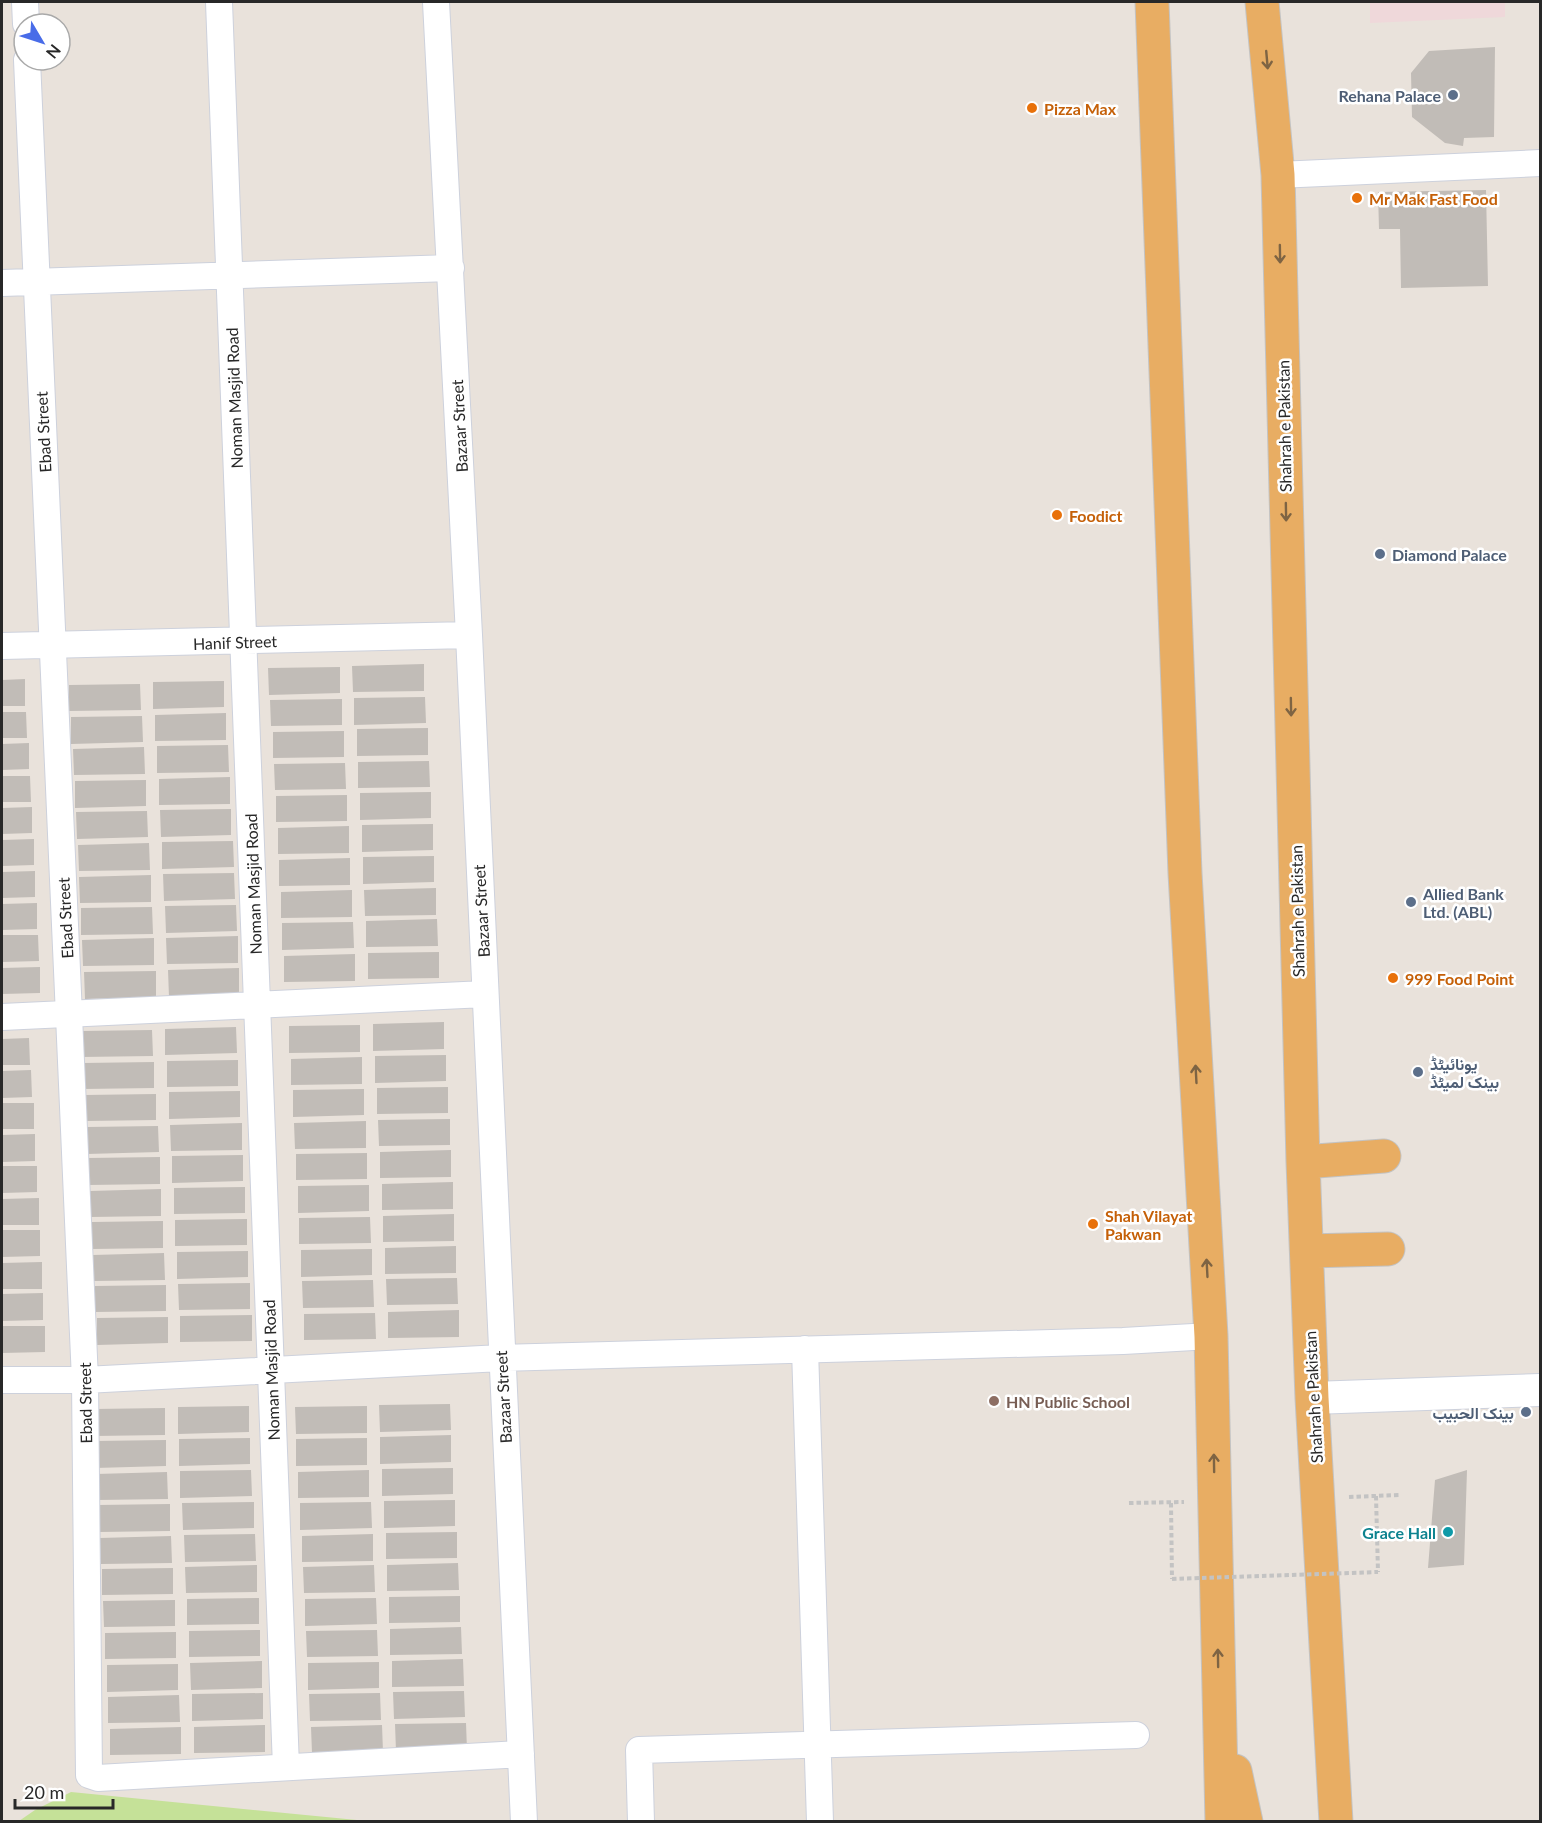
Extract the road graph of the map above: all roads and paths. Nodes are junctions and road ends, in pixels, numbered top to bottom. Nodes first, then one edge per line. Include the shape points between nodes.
1 (219, 2) edge
2 (436, 2) edge
3 (1152, 2) edge
4 (1262, 2) edge
5 (28, 72) edge
6 (1540, 163) edge
7 (1278, 174) junction
8 (451, 268) junction
9 (230, 275) junction
10 (37, 282) junction
11 (2, 283) edge
12 (469, 635) junction
13 (244, 641) junction
14 (2, 646) edge
15 (53, 646) junction
16 (485, 994) junction
17 (257, 1005) junction
18 (69, 1014) junction
19 (2, 1017) edge
20 (1384, 1156) dead end
21 (1303, 1162) junction
22 (1388, 1249) dead end
23 (1307, 1251) junction
24 (1211, 1336) junction
25 (804, 1349) junction
26 (501, 1358) junction
27 (271, 1370) junction
28 (2, 1380) edge
29 (85, 1380) junction
30 (1540, 1390) edge
31 (1312, 1398) junction
32 (1399, 1495) dead end
33 (1376, 1496) junction
34 (1317, 1497) junction
35 (1215, 1502) junction
36 (1129, 1503) dead end
37 (1172, 1503) junction
38 (1219, 1702) junction
39 (1136, 1736) dead end
40 (818, 1745) junction
41 (521, 1754) junction
42 (286, 1767) junction
43 (1334, 1817) edge
44 (524, 1821) edge
45 (641, 1821) edge
46 (820, 1821) edge
47 (1222, 1821) edge
48 (1246, 1821) edge

1 - 9 street, Noman Masjid Road
2 - 8 street, Bazaar Street
24 -> 3 highway via 1185,873
4 -> 7 highway, Shahrah e Pakistan
5 - 10 street, Ebad Street
6 - 7 street
7 -> 21 highway, Shahrah e Pakistan
8 - 9 street
8 - 12 street, Bazaar Street
9 - 10 street
9 - 13 street, Noman Masjid Road
10 - 11 street
10 - 15 street, Ebad Street
12 - 13 street, Hanif Street
12 - 16 street, Bazaar Street
13 - 15 street, Hanif Street
13 - 17 street, Noman Masjid Road
14 - 15 street, Hanif Street
15 - 18 street, Ebad Street
16 - 17 street
16 - 26 street, Bazaar Street
17 - 18 street
17 - 27 street, Noman Masjid Road
18 - 19 street
18 - 29 street, Ebad Street
20 - 21 highway
21 - 23 highway, Shahrah e Pakistan
22 - 23 highway
23 - 31 highway, Shahrah e Pakistan
24 - 25 street
35 -> 24 highway
25 - 26 street
25 - 40 street
26 - 27 street
26 - 41 street, Bazaar Street
27 - 29 street
27 - 42 street, Noman Masjid Road
28 - 29 street
29 - 42 street, Ebad Street via 90,1775 98,1778
30 - 31 street
31 - 34 highway, Shahrah e Pakistan
32 - 33 path
33 - 34 path
33 - 37 path, bridge via 1378,1572 1172,1579
34 - 43 highway, Shahrah e Pakistan
35 - 37 path
38 -> 35 highway
36 - 37 path
38 - 47 highway
38 - 48 highway
39 - 40 street
40 - 45 street via 639,1750
40 - 46 street
41 - 42 street
41 - 44 street, Bazaar Street

